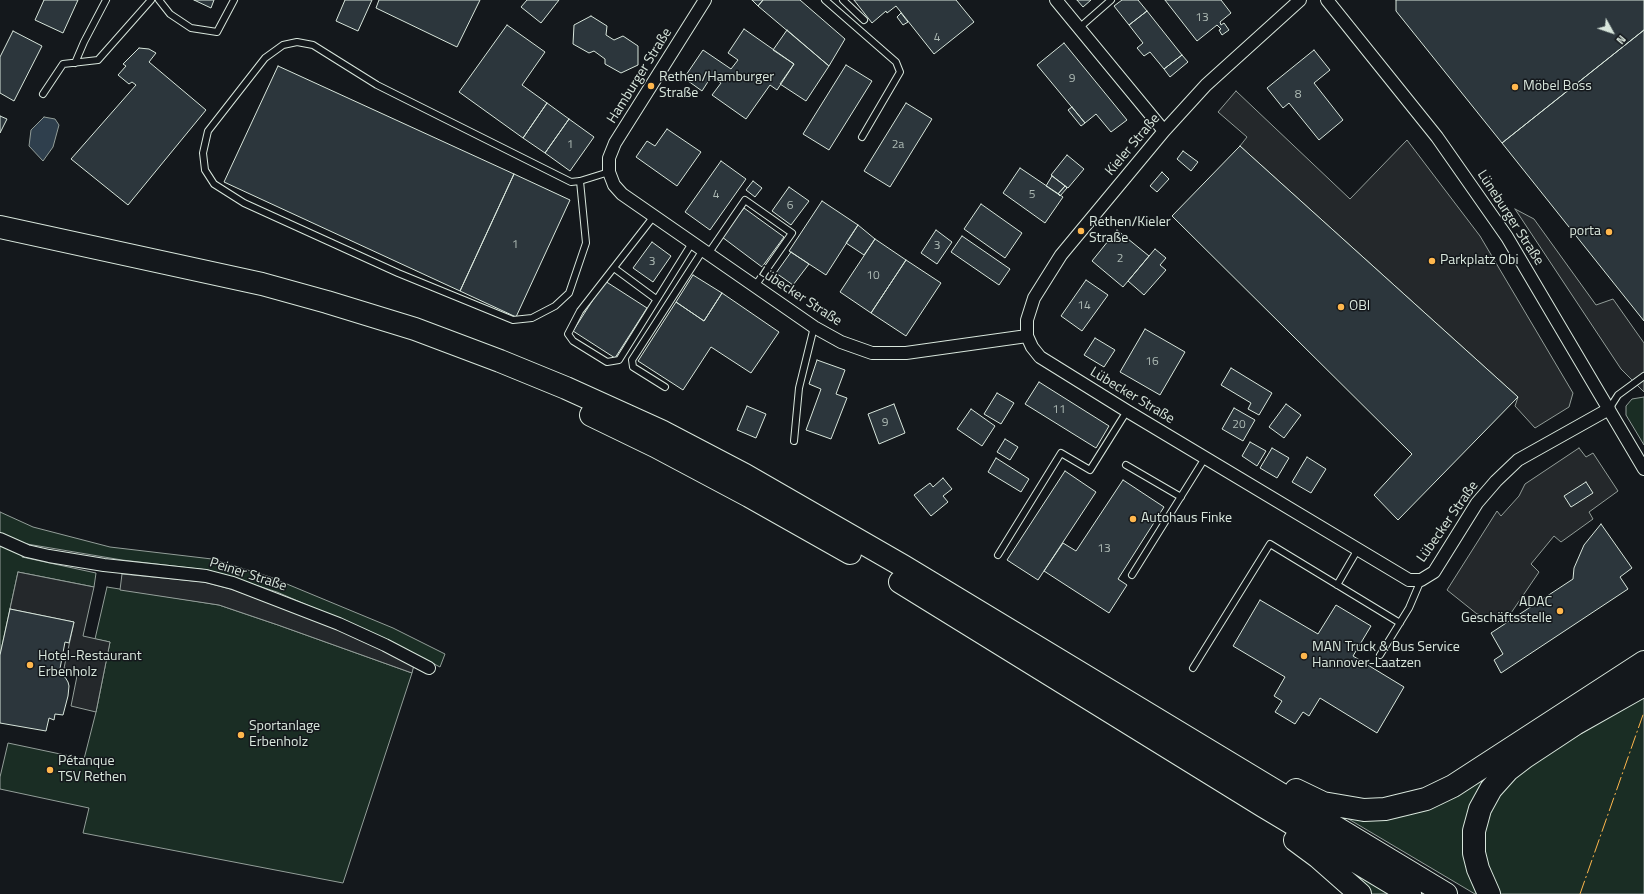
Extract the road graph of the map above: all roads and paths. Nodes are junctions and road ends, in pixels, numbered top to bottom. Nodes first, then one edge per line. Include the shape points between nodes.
1 (106, 0) edge
2 (151, 0) edge
3 (159, 0) edge
4 (234, 0) edge
5 (705, 0) edge
6 (825, 0) edge
7 (843, 0) edge
8 (1056, 0) edge
9 (1112, 0) edge
10 (1300, 0) edge
11 (1327, 0) edge
12 (864, 20) dead end
13 (1079, 28) junction
14 (75, 62) junction
15 (43, 94) dead end
16 (1164, 131) junction
17 (862, 137) dead end
18 (609, 172) junction
19 (580, 181) junction
20 (654, 216) junction
21 (0, 228) edge
22 (0, 242) edge
23 (692, 243) junction
24 (706, 252) junction
25 (614, 268) junction
26 (755, 286) junction
27 (656, 299) junction
28 (814, 326) junction
29 (1027, 336) junction
30 (1644, 376) edge
31 (665, 387) dead end
32 (1609, 409) junction
33 (1127, 411) junction
34 (794, 441) dead end
35 (1205, 458) junction
36 (1126, 465) dead end
37 (1644, 469) edge
38 (1181, 497) junction
39 (0, 539) edge
40 (1358, 549) junction
41 (998, 555) dead end
42 (1132, 575) dead end
43 (1421, 580) junction
44 (1337, 585) junction
45 (1400, 624) junction
46 (1380, 656) dead end
47 (1644, 662) edge
48 (429, 668) dead end
49 (1193, 668) dead end
50 (1644, 685) edge
51 (1180, 734) junction
52 (1263, 806) junction
53 (1360, 894) edge
54 (1410, 894) edge
55 (1446, 894) edge
56 (1489, 894) edge

1 - 14 lane
2 - 14 lane via 98,60
3 - 4 lane via 170,14 191,28 217,32
5 - 18 street, Hamburger Straße via 615,144
6 - 17 lane via 896,62 900,72
7 - 12 lane
8 - 13 street
9 - 13 lane
10 - 16 street, Kieler Straße via 1206,85
11 - 32 street, Lüneburger Straße via 1437,136 1469,181 1507,237
13 - 16 street
14 - 15 lane via 63,64
16 - 29 street, Kieler Straße via 1061,255 1034,298 1027,320
18 - 19 lane
18 - 20 street, Lübecker Straße via 614,185 622,194
19 - 19 lane via 571,182 377,85 313,45 297,42 283,45 265,58 208,131 203,153 205,170 214,184 244,203 398,273 513,320 532,318 555,306 569,293 586,243
20 - 23 street, Lübecker Straße
20 - 25 lane
21 - 51 highway via 174,264 298,294 415,329 500,360 566,388 661,431 745,475 903,566
22 - 52 highway via 177,280 322,315 496,374 560,401 661,449 883,571
23 - 24 street, Lübecker Straße
23 - 27 lane
24 - 26 street, Lübecker Straße
24 - 26 lane via 744,200 792,232
24 - 31 lane via 632,360 633,367
25 - 27 lane
25 - 27 lane via 580,311 568,334 573,341 607,362 619,360
26 - 28 street, Lübecker Straße
28 - 29 street, Lübecker Straße via 841,342 872,353 906,353
28 - 34 lane via 799,388
29 - 33 street, Lübecker Straße via 1040,357
30 - 32 lane via 1618,395
32 - 37 street, Lüneburger Straße
32 - 43 street, Lübecker Straße via 1518,460 1477,503 1434,572
33 - 35 street, Lübecker Straße
33 - 41 lane via 1090,470 1061,453
35 - 38 lane
35 - 40 street, Lübecker Straße
36 - 38 lane
38 - 42 lane
39 - 48 street, Peiner Straße via 27,551 49,556 206,576 233,583 339,624
40 - 43 street, Lübecker Straße via 1409,580
40 - 44 lane
43 - 45 lane
44 - 45 lane
44 - 49 lane via 1270,544
45 - 46 lane
47 - 51 highway via 1453,786 1426,799 1385,809 1364,810 1323,802 1291,788 1209,740
50 - 56 highway via 1575,724 1525,757 1490,789 1480,809 1474,831 1474,853
51 - 55 highway
52 - 53 highway via 1274,825 1318,856
52 - 54 highway

